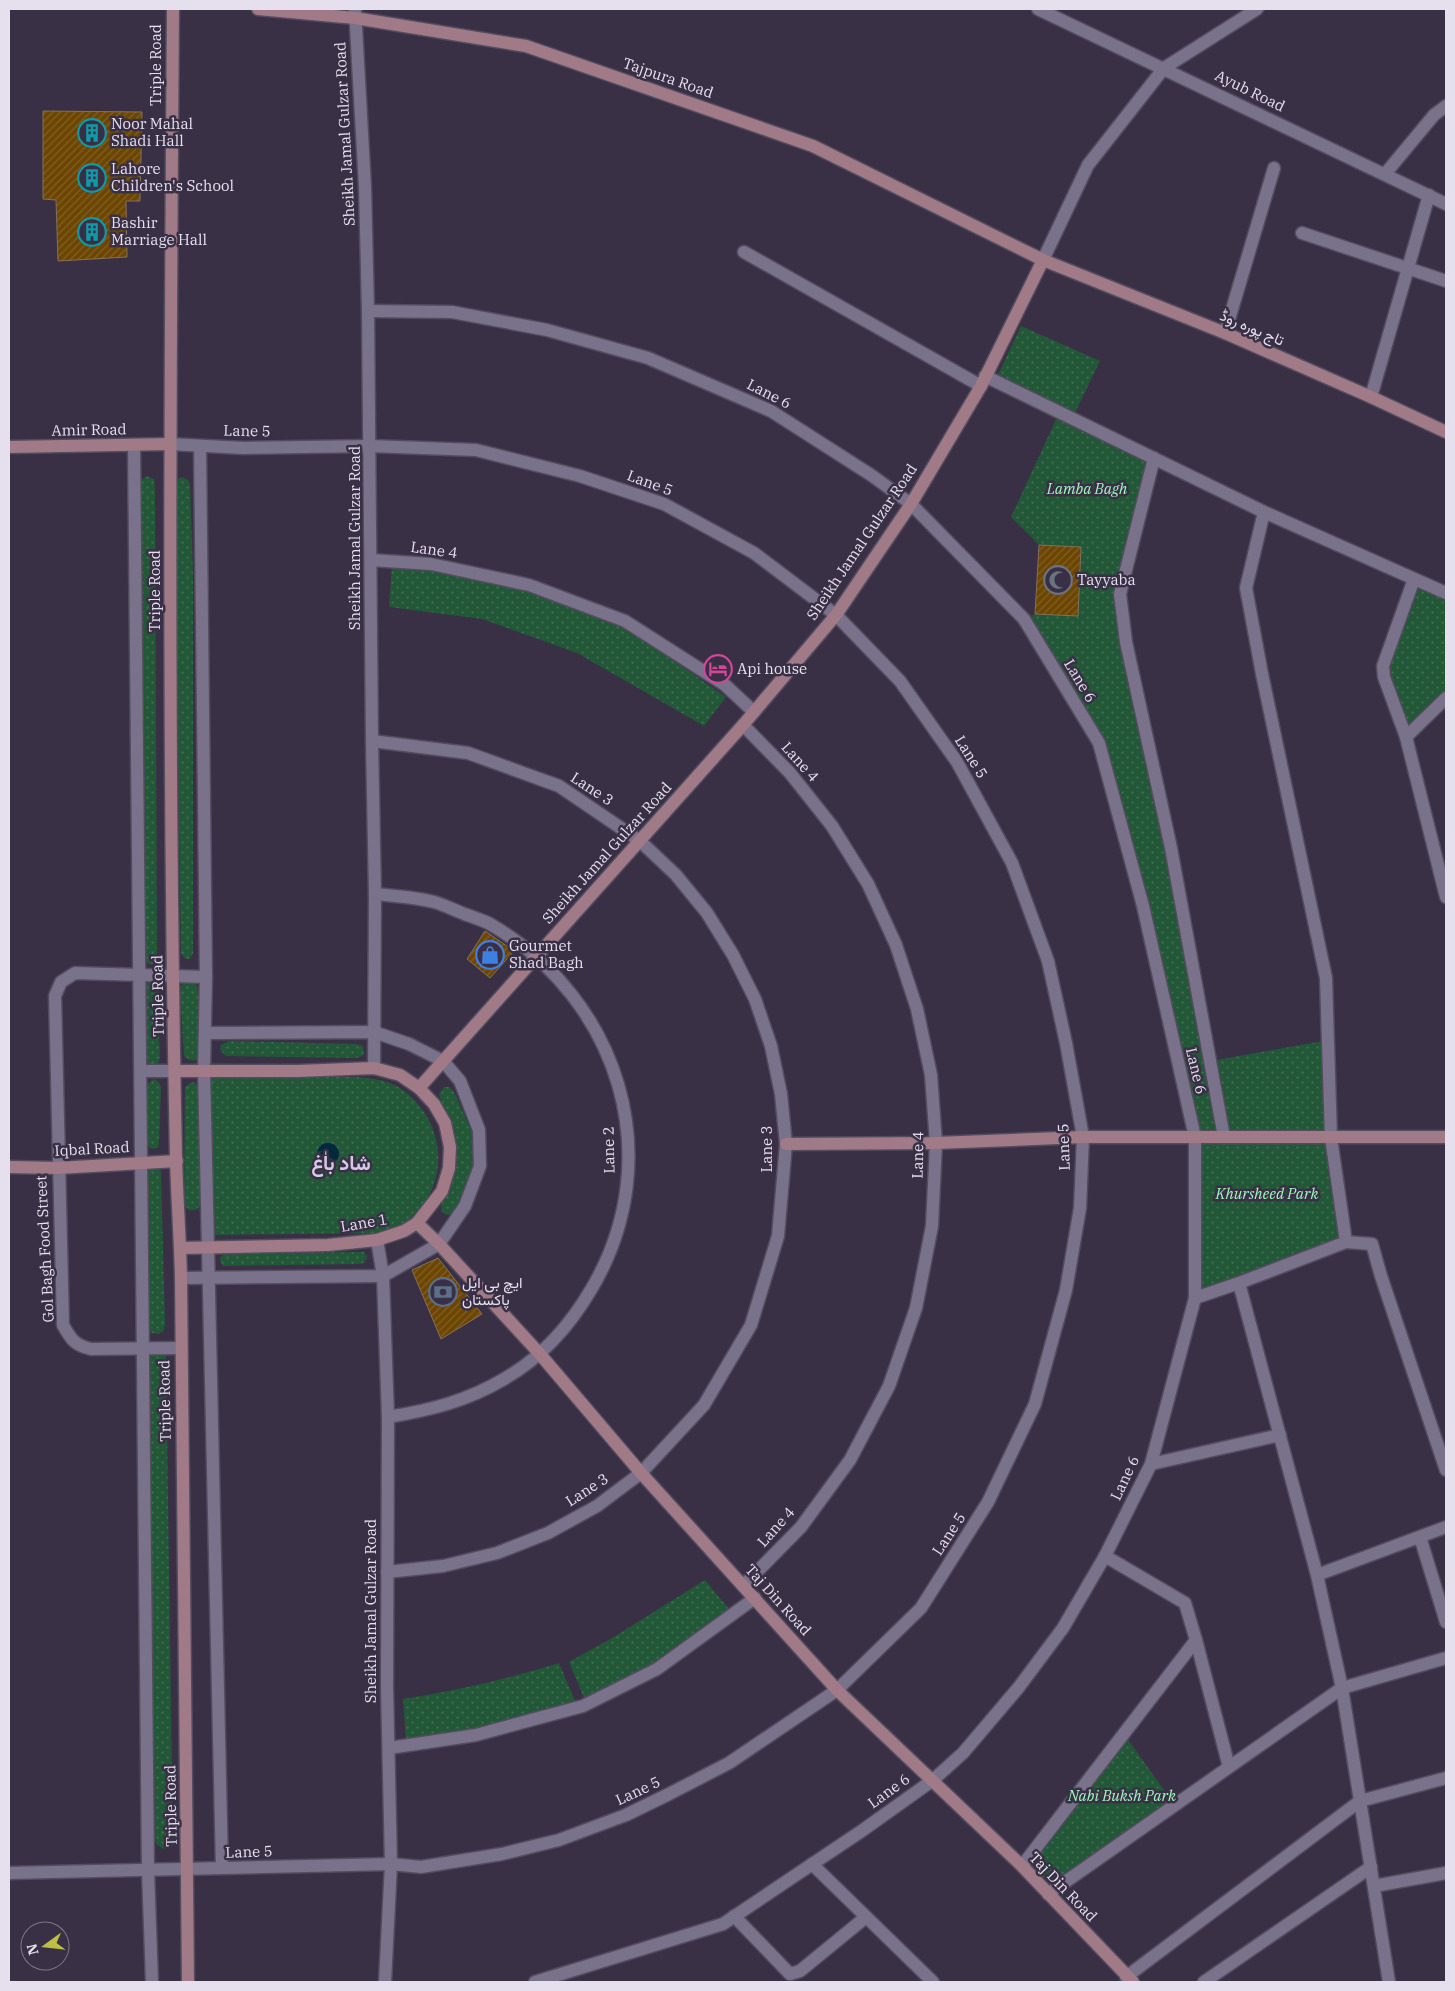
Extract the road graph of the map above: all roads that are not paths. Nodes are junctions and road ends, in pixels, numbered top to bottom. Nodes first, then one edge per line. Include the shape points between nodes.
1 (172, 9) edge
2 (258, 9) edge
3 (1038, 9) edge
4 (1257, 9) edge
5 (355, 13) edge
6 (1164, 68) junction
7 (1446, 106) edge
8 (1274, 168) dead end
9 (1385, 174) junction
10 (1429, 195) junction
11 (1446, 204) edge
12 (1302, 233) dead end
13 (744, 252) dead end
14 (1043, 260) junction
15 (1408, 268) junction
16 (1446, 281) edge
17 (368, 310) junction
18 (1225, 333) junction
19 (983, 381) junction
20 (1371, 397) junction
21 (1446, 432) edge
22 (170, 444) junction
23 (134, 445) junction
24 (200, 446) junction
25 (370, 446) junction
26 (9, 448) edge
27 (1154, 458) junction
28 (911, 504) junction
29 (1264, 512) junction
30 (371, 560) junction
31 (1414, 579) junction
32 (1446, 593) edge
33 (836, 615) junction
34 (1446, 698) edge
35 (754, 712) junction
36 (743, 725) junction
37 (1406, 736) junction
38 (372, 741) junction
39 (640, 841) junction
40 (375, 894) junction
41 (1446, 896) edge
42 (538, 956) junction
43 (141, 976) junction
44 (174, 977) junction
45 (206, 977) junction
46 (374, 1032) junction
47 (205, 1034) junction
48 (443, 1061) junction
49 (374, 1068) junction
50 (204, 1070) junction
51 (141, 1071) junction
52 (175, 1071) junction
53 (419, 1088) junction
54 (1084, 1137) junction
55 (1195, 1137) junction
56 (1224, 1137) junction
57 (1446, 1137) edge
58 (1331, 1138) junction
59 (936, 1143) junction
60 (786, 1144) junction
61 (176, 1161) junction
62 (141, 1163) junction
63 (9, 1167) edge
64 (58, 1168) junction
65 (417, 1223) junction
66 (378, 1240) junction
67 (1346, 1242) junction
68 (439, 1244) junction
69 (208, 1247) junction
70 (180, 1248) junction
71 (383, 1276) junction
72 (181, 1278) junction
73 (208, 1278) junction
74 (1240, 1283) junction
75 (1195, 1298) junction
76 (142, 1347) junction
77 (181, 1348) junction
78 (539, 1353) junction
79 (388, 1417) junction
80 (1280, 1435) junction
81 (1151, 1464) junction
82 (1446, 1470) edge
83 (642, 1473) junction
84 (1446, 1528) edge
85 (1420, 1537) junction
86 (1105, 1556) junction
87 (387, 1572) junction
88 (1316, 1575) junction
89 (743, 1586) junction
90 (754, 1598) junction
91 (1446, 1622) edge
92 (1196, 1640) junction
93 (1446, 1658) edge
94 (1342, 1688) junction
95 (837, 1690) junction
96 (389, 1748) junction
97 (1228, 1767) junction
98 (1446, 1778) edge
99 (933, 1780) junction
100 (1360, 1801) junction
101 (391, 1864) junction
102 (812, 1864) junction
103 (1022, 1866) junction
104 (1371, 1867) junction
105 (222, 1868) junction
106 (188, 1870) junction
107 (148, 1871) junction
108 (9, 1873) edge
109 (1446, 1873) edge
110 (1374, 1886) junction
111 (1048, 1894) junction
112 (734, 1916) junction
113 (866, 1917) junction
114 (1130, 1979) edge
115 (540, 1981) edge
116 (152, 1982) edge
117 (188, 1982) edge
118 (385, 1982) edge
119 (933, 1982) edge
120 (1204, 1982) edge
121 (1389, 1982) edge

1 - 22 main road, Triple Road
2 - 5 main road, Tajpura Road
3 - 6 street, Ayub Road
4 - 6 street, Sheikh Jamal Gulzar Road
5 - 14 main road, Tajpura Road via 526,46 813,146
5 - 17 street, Sheikh Jamal Gulzar Road
6 - 9 street, Ayub Road
6 - 14 street, Sheikh Jamal Gulzar Road via 1088,165
7 - 9 street via 1434,115
8 - 18 street
9 - 10 street, Ayub Road
10 - 11 street, Ayub Road
10 - 15 street
12 - 15 street
13 - 19 street
14 - 18 main road, تاج پورہ روڈ
14 - 19 main road, Sheikh Jamal Gulzar Road
15 - 16 street
15 - 20 street
17 - 25 street, Sheikh Jamal Gulzar Road
17 - 28 street, Lane 6 via 452,312 547,330 648,358 770,411
18 - 20 main road, تاج پورہ روڈ
19 - 27 street
19 - 28 main road, Sheikh Jamal Gulzar Road
20 - 21 main road, تاج پورہ روڈ
22 - 23 main road, Amir Road
22 - 24 street, Lane 5
22 - 44 main road, Triple Road
23 - 26 main road, Amir Road
23 - 43 street
24 - 25 street, Lane 5
24 - 45 street
25 - 30 street, Sheikh Jamal Gulzar Road
25 - 33 street, Lane 5 via 476,450 580,476 664,504 754,553
27 - 29 street
27 - 56 street via 1120,594 1126,642 1171,848
28 - 33 main road, Sheikh Jamal Gulzar Road
28 - 55 street, Lane 6 via 1024,619 1099,743 1143,906
29 - 31 street
29 - 58 street via 1246,588 1326,978
30 - 35 street, Lane 4 via 431,564 529,585 625,621 725,686
30 - 38 street, Sheikh Jamal Gulzar Road
31 - 32 street
31 - 37 street via 1383,666
33 - 35 main road, Sheikh Jamal Gulzar Road
33 - 54 street, Lane 5 via 900,680 957,762 1012,862 1048,961
34 - 37 street
35 - 36 main road, Sheikh Jamal Gulzar Road
36 - 39 main road, Sheikh Jamal Gulzar Road
36 - 59 street, Lane 4 via 790,773 832,826 868,884 896,945 917,1009 931,1076
37 - 41 street
38 - 39 street, Lane 3 via 468,753 559,786
38 - 40 street, Sheikh Jamal Gulzar Road
39 - 42 main road, Sheikh Jamal Gulzar Road
39 - 60 street, Lane 3 via 676,875 707,913 755,999 771,1046 781,1094
40 - 42 street, Lane 2 via 442,905 488,923
40 - 46 street, Sheikh Jamal Gulzar Road
42 - 48 main road, Sheikh Jamal Gulzar Road
42 - 78 street, Lane 2 via 576,997 605,1046 623,1099 629,1155 623,1211 606,1264 577,1312
43 - 44 street, Gol Bagh Food Street
43 - 51 street
43 - 64 street, Gol Bagh Food Street via 75,973 61,982 55,996
44 - 45 street, Gol Bagh Food Street
44 - 52 main road, Triple Road
45 - 47 street
46 - 47 street
46 - 48 street
46 - 49 street, Sheikh Jamal Gulzar Road
47 - 50 street
48 - 53 main road, Sheikh Jamal Gulzar Road
48 - 68 street via 460,1081 479,1130 480,1166 466,1206
49 - 50 main road, Lane 1
49 - 53 main road, Lane 1 via 400,1075
50 - 52 main road, Lane 1
50 - 69 street
51 - 52 street
51 - 62 street
52 - 61 main road, Triple Road
53 - 65 main road, Lane 1 via 434,1104 444,1123 450,1147 449,1168 442,1191
54 - 55 main road
54 - 59 main road
54 - 95 street, Lane 5 via 1080,1208 1066,1290 1036,1404 988,1502 921,1608
55 - 56 main road
55 - 75 street, Lane 6
56 - 58 main road
57 - 58 main road
58 - 67 street
59 - 60 main road
59 - 89 street, Lane 4 via 932,1226 916,1308 889,1386 850,1460 801,1527
60 - 83 street, Lane 3 via 778,1236 751,1325 704,1405
61 - 62 main road, Iqbal Road
61 - 70 main road, Triple Road
62 - 64 main road, Iqbal Road
62 - 76 street
63 - 64 main road, Iqbal Road
64 - 76 street, Gol Bagh Food Street via 63,1325 78,1346
65 - 66 main road, Lane 1
65 - 68 main road, Taj Din Road
66 - 69 main road, Lane 1 via 328,1245
66 - 71 street, Sheikh Jamal Gulzar Road
67 - 74 street
67 - 82 street via 1372,1244
68 - 71 street
68 - 78 main road, Taj Din Road
69 - 70 main road, Lane 1
69 - 73 street
70 - 72 main road, Triple Road
71 - 73 street
71 - 79 street, Sheikh Jamal Gulzar Road
72 - 73 street
72 - 77 main road, Triple Road
73 - 105 street
74 - 75 street
74 - 80 street
75 - 81 street, Lane 6
76 - 77 street, Gol Bagh Food Street
76 - 107 street
77 - 106 main road, Triple Road
78 - 79 street, Lane 2 via 506,1378 469,1397 429,1410
78 - 83 main road, Taj Din Road
79 - 87 street, Sheikh Jamal Gulzar Road
80 - 81 street
80 - 88 street
81 - 86 street, Lane 6
83 - 87 street, Lane 3 via 597,1506 497,1553 442,1566
83 - 89 main road, Taj Din Road
84 - 85 street
85 - 88 street
85 - 91 street
86 - 92 street via 1185,1603
86 - 99 street, Lane 6 via 1063,1628 1020,1687 963,1753
87 - 96 street, Sheikh Jamal Gulzar Road
88 - 94 street
89 - 90 main road, Taj Din Road
90 - 95 main road, Taj Din Road
90 - 96 street via 657,1669 583,1706 476,1735
92 - 97 street
92 - 103 street
93 - 94 street
94 - 97 street
94 - 100 street
95 - 99 main road, Taj Din Road
95 - 101 street, Lane 5 via 729,1763 626,1815 559,1840 502,1854 421,1867
96 - 101 street, Sheikh Jamal Gulzar Road
97 - 111 street
98 - 100 street
99 - 102 street, Lane 6
99 - 103 main road, Taj Din Road
100 - 104 street
100 - 114 street
101 - 105 street, Lane 5
101 - 118 street, Sheikh Jamal Gulzar Road
102 - 112 street, Lane 6
102 - 113 street
103 - 111 main road, Taj Din Road
104 - 110 street
104 - 120 street
105 - 106 street, Lane 5
106 - 107 street, Lane 5
106 - 117 main road, Triple Road
107 - 108 street, Lane 5
107 - 116 street
109 - 110 street
110 - 121 street
111 - 114 main road, Taj Din Road
112 - 113 street via 790,1974 800,1971
112 - 115 street, Lane 6 via 723,1924
113 - 119 street

